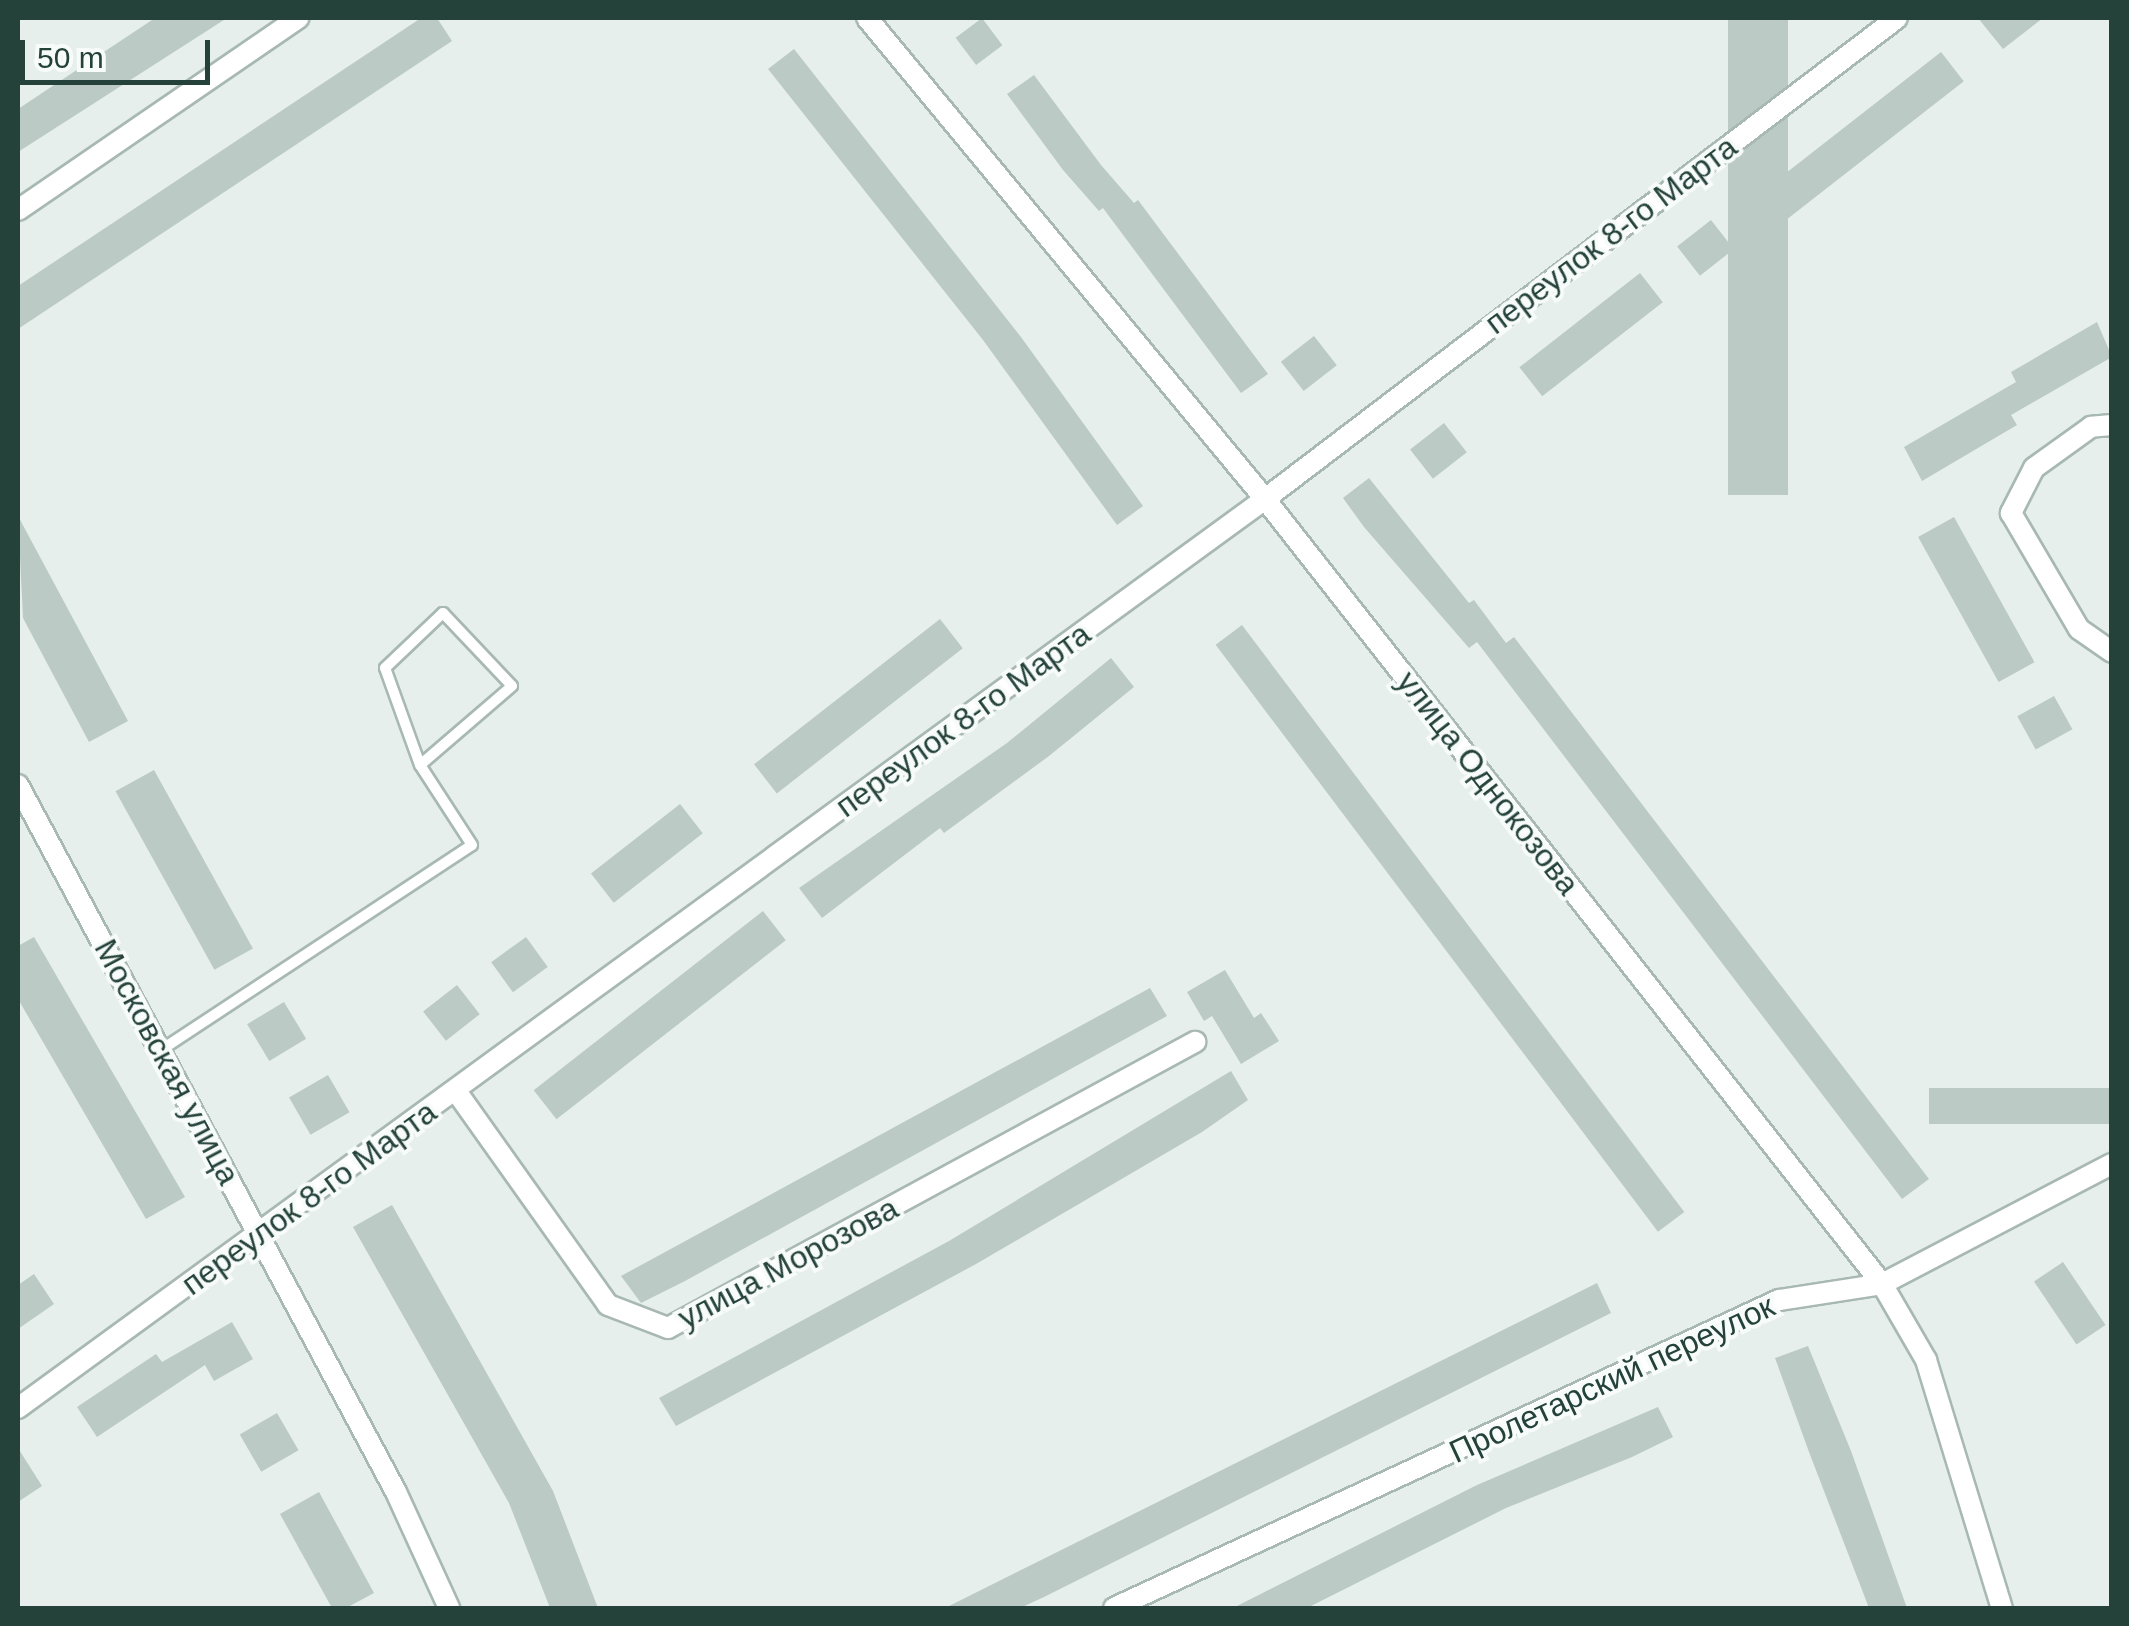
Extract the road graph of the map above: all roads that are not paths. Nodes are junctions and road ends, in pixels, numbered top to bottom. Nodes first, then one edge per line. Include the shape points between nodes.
1 (298, 18) edge
2 (867, 18) edge
3 (1897, 18) edge
4 (18, 210) edge
5 (2112, 425) edge
6 (1265, 499) junction
7 (2112, 652) edge
8 (420, 765) junction
9 (18, 785) edge
10 (1195, 1042) dead end
11 (160, 1051) junction
12 (456, 1090) junction
13 (2112, 1164) edge
14 (259, 1235) junction
15 (1882, 1284) junction
16 (18, 1408) edge
17 (449, 1608) edge
18 (1114, 1608) edge
19 (2002, 1608) edge

1 - 4 street
2 - 6 street, улица Однокозова
3 - 6 street, переулок 8-го Марта
5 - 7 street via 2091,428 2034,468 2010,513 2079,629
6 - 12 street, переулок 8-го Марта
6 - 15 street, улица Однокозова
8 - 8 lane via 385,668 443,614 512,686
8 - 11 lane via 472,844
9 - 11 street, Московская улица
10 - 12 street, улица Морозова via 668,1328 608,1304
11 - 14 street, Московская улица
12 - 14 street, переулок 8-го Марта
13 - 15 street, Пролетарский переулок
14 - 16 street, переулок 8-го Марта
14 - 17 street, Московская улица via 396,1492
15 - 18 street, Пролетарский переулок via 1779,1300
15 - 19 street, улица Однокозова via 1926,1360

